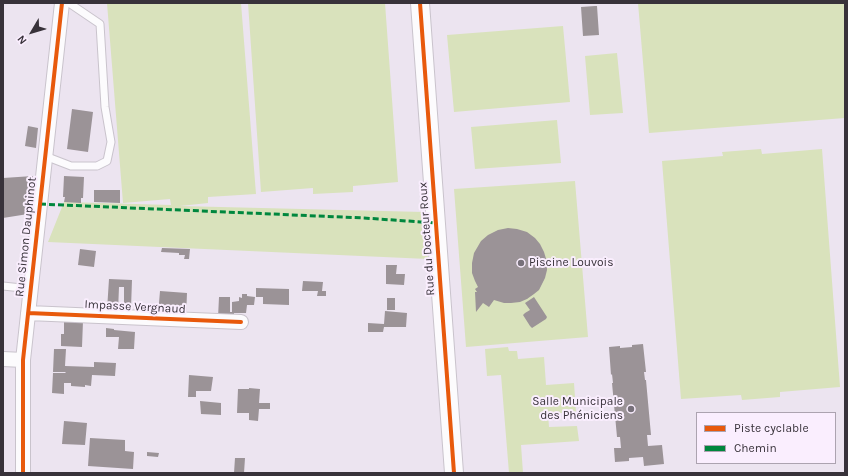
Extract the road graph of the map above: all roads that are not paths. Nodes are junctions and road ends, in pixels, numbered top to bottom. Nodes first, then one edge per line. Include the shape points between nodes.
1 (62, 3) edge
2 (69, 3) edge
3 (420, 3) edge
4 (45, 156) junction
5 (3, 286) edge
6 (31, 289) junction
7 (28, 312) junction
8 (241, 322) dead end
9 (3, 359) edge
10 (23, 360) junction
11 (23, 473) edge
12 (454, 473) edge

1 - 4 street, Rue Simon Dauphinot
2 - 4 lane via 100,24 105,107 111,142 107,161 97,166 71,166
3 - 12 street, Rue du Docteur Roux
4 - 6 street, Rue Simon Dauphinot
5 - 6 lane, Rue Simon Dauphinot
6 - 7 street, Rue Simon Dauphinot
7 - 8 street, Impasse Vergnaud
7 - 10 street, Rue Simon Dauphinot
9 - 10 street
10 - 11 street, Rue Simon Dauphinot

